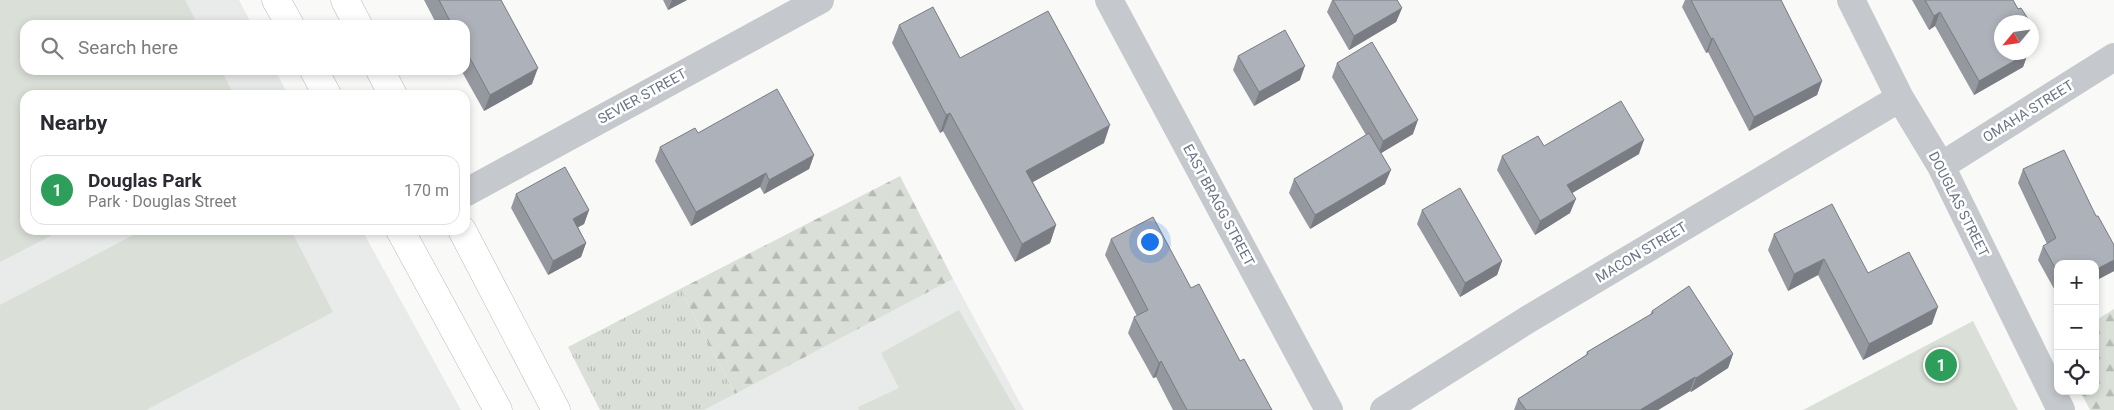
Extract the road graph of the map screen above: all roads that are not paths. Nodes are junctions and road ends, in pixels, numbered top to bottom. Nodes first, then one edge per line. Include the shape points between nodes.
1 (276, 0) edge
2 (345, 0) edge
3 (820, 0) edge
4 (1109, 0) edge
5 (1851, 0) edge
6 (287, 20) edge
7 (355, 20) edge
8 (2114, 57) edge
9 (317, 75) edge
10 (383, 75) edge
11 (324, 90) edge
12 (390, 90) edge
13 (1900, 98) junction
14 (1941, 166) junction
15 (470, 190) edge
16 (403, 235) edge
17 (465, 235) edge
18 (498, 410) edge
19 (556, 410) edge
20 (1329, 410) edge
21 (1384, 410) edge
22 (2061, 410) edge

1 - 6 main road
2 - 7 main road
3 - 15 street, SEVIER STREET
4 - 20 street, EAST BRAGG STREET
5 - 13 street, DOUGLAS STREET
8 - 14 street, OMAHA STREET
9 - 11 main road
10 - 12 main road
13 - 14 street, DOUGLAS STREET
13 - 21 street, MACON STREET via 1527,320
14 - 22 street, DOUGLAS STREET
16 - 18 main road
17 - 19 main road

